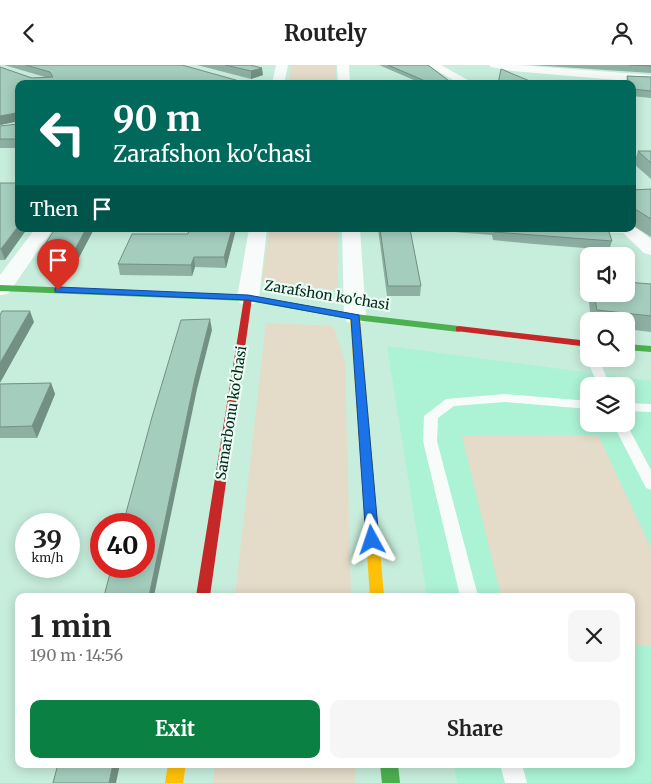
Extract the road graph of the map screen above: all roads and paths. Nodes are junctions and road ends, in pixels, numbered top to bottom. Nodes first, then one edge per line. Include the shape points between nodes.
1 (282, 65) edge
2 (342, 65) edge
3 (433, 65) edge
4 (495, 65) edge
5 (651, 79) edge
6 (279, 80) edge
7 (344, 80) edge
8 (461, 80) edge
9 (42, 232) edge
10 (258, 232) edge
11 (351, 232) edge
12 (631, 232) edge
13 (651, 249) edge
14 (0, 288) edge
15 (248, 298) junction
16 (356, 317) junction
17 (580, 344) edge
18 (635, 348) edge
19 (651, 349) edge
20 (580, 404) edge
21 (635, 407) edge
22 (651, 408) edge
23 (624, 432) edge
24 (651, 483) edge
25 (203, 593) edge
26 (377, 593) edge
27 (468, 593) edge
28 (176, 768) edge
29 (389, 768) edge
30 (174, 783) edge
31 (391, 783) edge

1 - 6 street
2 - 7 street
3 - 8 street
4 - 5 street
9 - 14 street
10 - 15 street, Samarbonu ko'chasi
11 - 16 street
12 - 13 street
14 - 15 street, Zarafshon ko'chasi
15 - 16 street, Zarafshon ko'chasi
15 - 25 street, Samarbonu ko'chasi
16 - 17 street, Zarafshon ko'chasi
16 - 26 street
18 - 19 street
20 - 27 lane via 505,398 469,400 451,402 431,416 430,441
21 - 22 lane
23 - 24 lane
28 - 30 street
29 - 31 street

